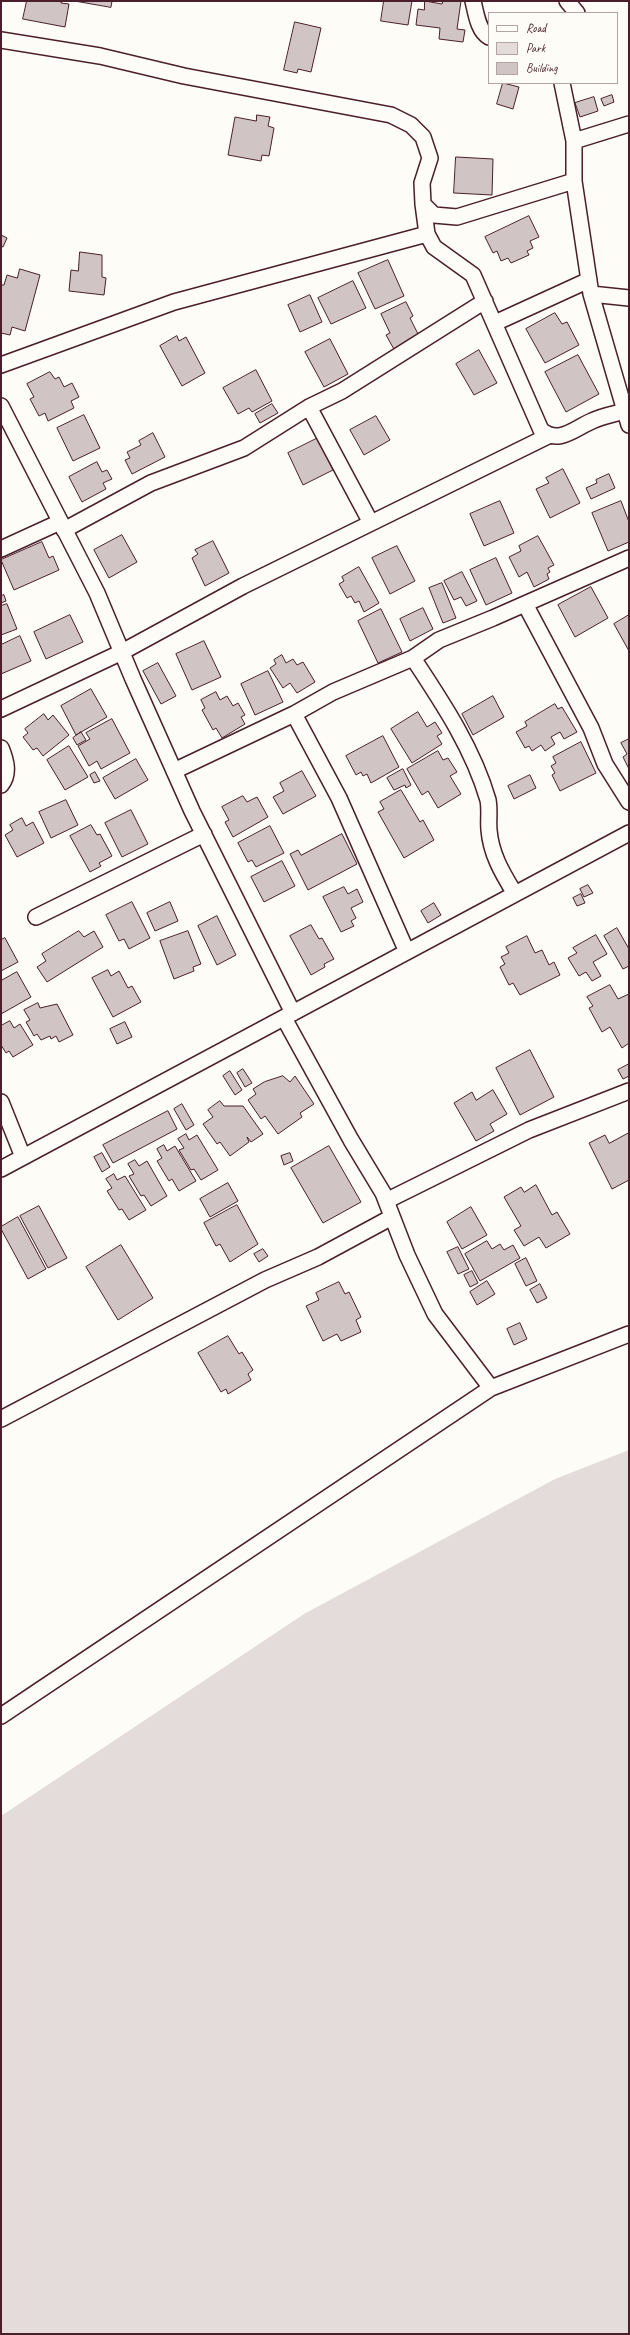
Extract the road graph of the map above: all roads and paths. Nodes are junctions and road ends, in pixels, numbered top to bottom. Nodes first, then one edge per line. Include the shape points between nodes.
1 (473, 1) edge
2 (567, 1) edge
3 (576, 12) edge
4 (488, 36) edge
5 (1, 40) edge
6 (562, 84) edge
7 (629, 124) edge
8 (574, 142) junction
9 (574, 181) junction
10 (423, 204) junction
11 (428, 234) junction
12 (590, 287) junction
13 (629, 298) edge
14 (485, 301) junction
15 (495, 323) junction
16 (1, 365) edge
17 (1, 406) edge
18 (309, 407) junction
19 (627, 418) edge
20 (548, 436) junction
21 (371, 523) junction
22 (62, 526) junction
23 (1, 549) edge
24 (629, 558) edge
25 (525, 604) junction
26 (122, 652) junction
27 (413, 658) junction
28 (1, 709) edge
29 (294, 714) junction
30 (1, 748) edge
31 (174, 771) junction
32 (1, 785) edge
33 (629, 802) edge
34 (629, 833) edge
35 (204, 834) junction
36 (515, 894) junction
37 (36, 917) dead end
38 (407, 952) junction
39 (288, 1015) junction
40 (629, 1091) edge
41 (1, 1102) edge
42 (23, 1157) junction
43 (1, 1169) edge
44 (386, 1201) junction
45 (392, 1217) junction
46 (629, 1334) edge
47 (491, 1388) junction
48 (1, 1419) edge
49 (1, 1716) edge

1 - 4 street via 478,22
2 - 3 street
5 - 10 street via 100,56 184,76 391,115 411,125 423,137 430,158 422,183
6 - 8 street
7 - 8 street
8 - 9 street
9 - 10 street via 457,217 434,215
9 - 12 street
10 - 11 street
11 - 14 street via 434,247 473,275
11 - 16 street via 174,302
12 - 13 street
12 - 15 street
12 - 19 street
14 - 15 street
14 - 18 street via 342,391
15 - 20 street via 533,414 541,430
17 - 22 street
18 - 21 street
18 - 22 street via 244,448 151,483
19 - 20 street via 592,420 572,432 556,437
20 - 21 street
21 - 26 street via 243,586
22 - 23 street
22 - 26 street via 97,593
24 - 25 street
25 - 27 street via 439,640
25 - 33 street via 591,728 605,764
26 - 28 street
26 - 31 street
27 - 29 street via 333,692
27 - 36 street via 443,703 468,749 488,802 489,832 496,860
29 - 31 street
29 - 38 street via 339,798
30 - 32 street via 6,761 5,780
31 - 35 street
34 - 36 street
35 - 37 street
35 - 39 street
36 - 38 street
38 - 39 street
39 - 42 street
39 - 44 street
40 - 44 street via 529,1130
41 - 42 street
42 - 43 street
44 - 45 street
45 - 47 street via 435,1314
45 - 48 street via 318,1256 265,1280
46 - 47 street
47 - 49 street

